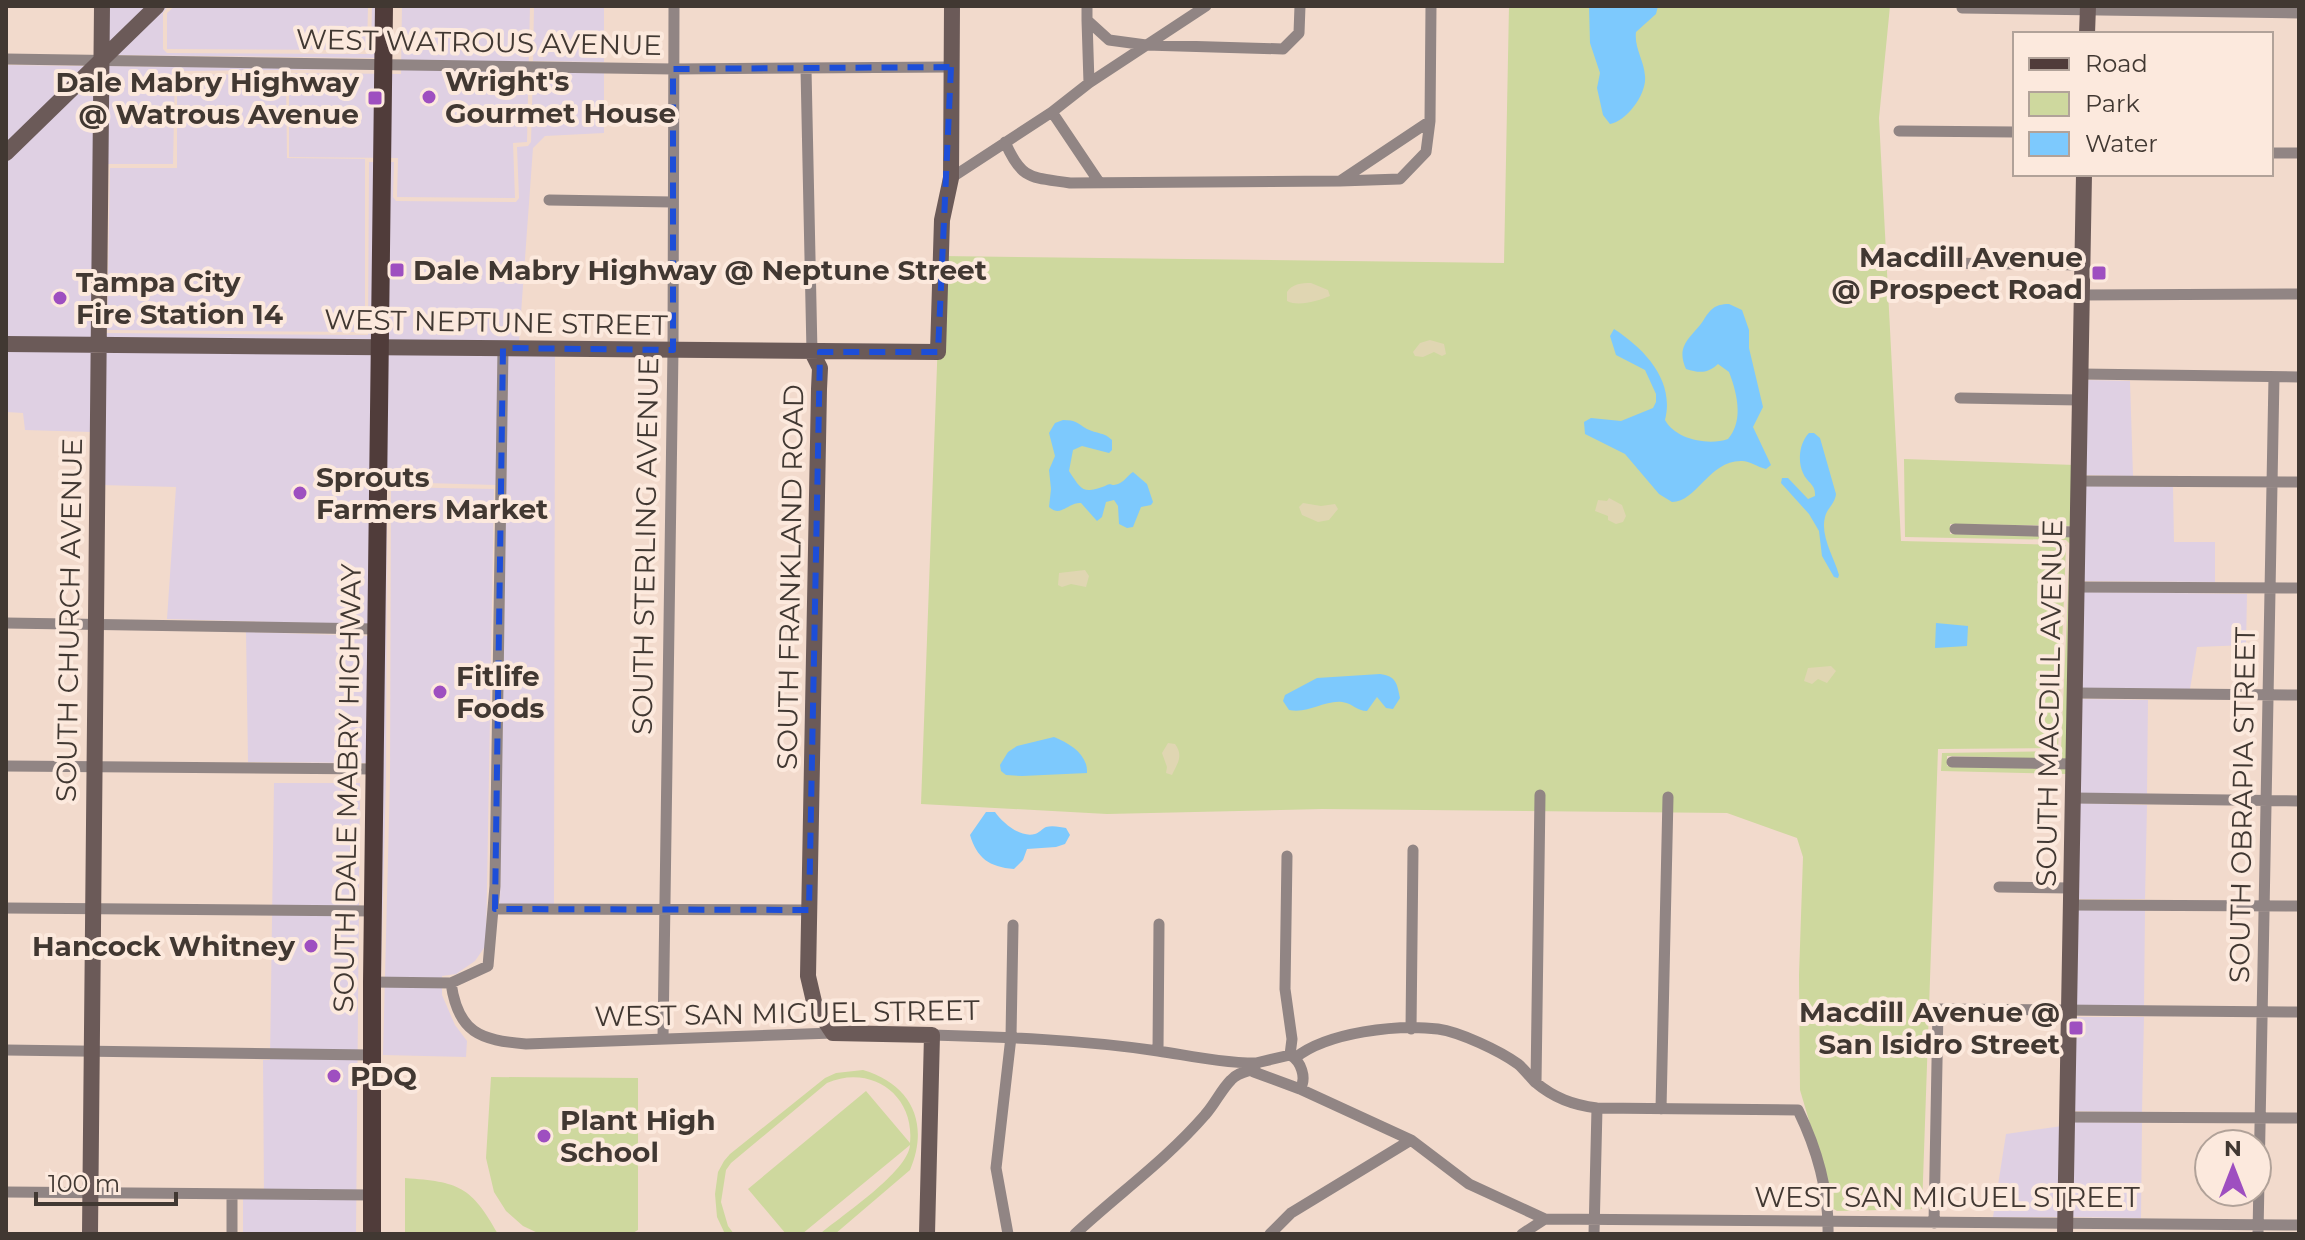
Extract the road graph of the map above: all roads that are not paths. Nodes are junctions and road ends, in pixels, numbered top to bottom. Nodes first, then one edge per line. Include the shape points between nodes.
1 (102, 6) edge
2 (157, 6) edge
3 (384, 6) edge
4 (674, 6) edge
5 (952, 6) edge
6 (1087, 6) edge
7 (1206, 6) edge
8 (1300, 6) edge
9 (1431, 6) edge
10 (1962, 8) dead end
11 (2088, 8) edge
12 (2299, 13) edge
13 (1087, 20) junction
14 (2087, 32) edge
15 (1146, 45) junction
16 (6, 59) edge
17 (101, 60) junction
18 (384, 63) junction
19 (951, 67) junction
20 (673, 69) junction
21 (806, 69) junction
22 (1089, 83) junction
23 (1052, 112) junction
24 (1430, 121) junction
25 (1899, 131) dead end
26 (2013, 132) edge
27 (1005, 142) junction
28 (6, 153) edge
29 (2273, 153) edge
30 (2299, 153) edge
31 (2084, 176) edge
32 (951, 178) junction
33 (1340, 181) junction
34 (1099, 182) junction
35 (549, 200) dead end
36 (672, 202) junction
37 (1944, 263) dead end
38 (2083, 265) junction
39 (2299, 294) edge
40 (2082, 295) junction
41 (6, 344) edge
42 (98, 344) junction
43 (380, 346) junction
44 (503, 348) junction
45 (673, 350) junction
46 (812, 352) junction
47 (2081, 374) junction
48 (2274, 377) junction
49 (2299, 377) edge
50 (1960, 398) dead end
51 (2081, 400) junction
52 (2080, 481) junction
53 (2272, 482) junction
54 (2299, 482) edge
55 (1955, 529) dead end
56 (2078, 532) junction
57 (2077, 587) junction
58 (2270, 587) junction
59 (2299, 588) edge
60 (6, 623) edge
61 (95, 626) junction
62 (377, 629) junction
63 (2075, 693) junction
64 (2268, 695) junction
65 (2299, 695) edge
66 (1952, 762) dead end
67 (2073, 764) junction
68 (6, 766) edge
69 (94, 767) junction
70 (375, 769) junction
71 (1540, 795) dead end
72 (1668, 797) dead end
73 (2073, 798) junction
74 (2299, 801) edge
75 (2266, 802) junction
76 (1413, 850) dead end
77 (1287, 856) dead end
78 (1999, 887) dead end
79 (2070, 896) junction
80 (2264, 905) junction
81 (2299, 906) edge
82 (6, 908) edge
83 (92, 909) junction
84 (495, 909) junction
85 (663, 910) junction
86 (809, 910) junction
87 (374, 911) junction
88 (1159, 924) dead end
89 (1013, 925) dead end
90 (372, 982) junction
91 (451, 983) junction
92 (2069, 1012) junction
93 (2262, 1012) junction
94 (2299, 1012) edge
95 (1411, 1029) junction
96 (833, 1033) junction
97 (932, 1035) junction
98 (1011, 1037) junction
99 (663, 1038) junction
100 (6, 1050) edge
101 (91, 1050) junction
102 (1158, 1051) junction
103 (372, 1055) junction
104 (1292, 1057) junction
105 (1255, 1066) junction
106 (1536, 1083) junction
107 (1300, 1089) junction
108 (1597, 1108) junction
109 (1661, 1109) junction
110 (2067, 1117) junction
111 (2260, 1118) junction
112 (2299, 1118) edge
113 (1411, 1140) junction
114 (6, 1192) edge
115 (90, 1193) junction
116 (232, 1194) junction
117 (373, 1195) junction
118 (1545, 1219) junction
119 (1934, 1223) junction
120 (2299, 1225) edge
121 (1594, 1228) edge
122 (1828, 1228) edge
123 (2065, 1228) edge
124 (2258, 1229) edge
125 (90, 1234) edge
126 (232, 1234) edge
127 (372, 1234) edge
128 (927, 1234) edge
129 (1008, 1234) edge
130 (1075, 1234) edge
131 (1270, 1234) edge
132 (1522, 1234) edge

1 - 17 street, SOUTH CHURCH AVENUE
2 - 17 street
3 - 18 main road, SOUTH DALE MABRY HIGHWAY
4 - 20 street, SOUTH STERLING AVENUE
5 - 19 street
6 - 13 street
7 - 15 street
8 - 15 street via 1299,33 1283,49
9 - 24 street
10 - 11 street
11 - 12 street
11 - 14 street
13 - 15 street via 1109,40
13 - 22 street
15 - 22 street
16 - 17 street, WEST WATROUS AVENUE
17 - 18 street, WEST WATROUS AVENUE
17 - 28 street
17 - 42 street, SOUTH CHURCH AVENUE
18 - 20 street, WEST WATROUS AVENUE
18 - 43 main road, SOUTH DALE MABRY HIGHWAY
19 - 21 street, WEST WATROUS AVENUE
19 - 32 street
20 - 21 street, WEST WATROUS AVENUE
20 - 36 street, SOUTH STERLING AVENUE
21 - 46 street, SOUTH FRANKLAND ROAD
22 - 23 street
23 - 27 street
23 - 34 street
24 - 33 street
24 - 33 street via 1426,152 1400,179
25 - 26 street
27 - 32 street
27 - 34 street via 1028,177
29 - 30 street
31 - 38 street, SOUTH MACDILL AVENUE
32 - 46 street, WEST NEPTUNE STREET via 942,220 938,352
33 - 34 street
35 - 36 street
36 - 45 street, SOUTH STERLING AVENUE
37 - 38 street
38 - 40 street, SOUTH MACDILL AVENUE
39 - 40 street
40 - 47 street, SOUTH MACDILL AVENUE
41 - 42 street, WEST NEPTUNE STREET
42 - 43 street, WEST NEPTUNE STREET
42 - 61 street, SOUTH CHURCH AVENUE
43 - 44 street, WEST NEPTUNE STREET
43 - 62 main road, SOUTH DALE MABRY HIGHWAY
44 - 45 street, WEST NEPTUNE STREET
44 - 84 street
45 - 46 street, WEST NEPTUNE STREET
45 - 85 street, SOUTH STERLING AVENUE
46 - 86 street, SOUTH FRANKLAND ROAD via 820,379
47 - 48 street
47 - 51 street, SOUTH MACDILL AVENUE
48 - 49 street
48 - 53 street, SOUTH OBRAPIA STREET
50 - 51 street
51 - 52 street, SOUTH MACDILL AVENUE
52 - 53 street
52 - 56 street, SOUTH MACDILL AVENUE
53 - 54 street
53 - 58 street, SOUTH OBRAPIA STREET
55 - 56 street
56 - 57 street, SOUTH MACDILL AVENUE
57 - 58 street
57 - 63 street, SOUTH MACDILL AVENUE
58 - 59 street
58 - 64 street, SOUTH OBRAPIA STREET
60 - 61 street
61 - 62 street
61 - 69 street, SOUTH CHURCH AVENUE
62 - 70 main road, SOUTH DALE MABRY HIGHWAY
63 - 64 street
63 - 67 street, SOUTH MACDILL AVENUE
64 - 65 street
64 - 75 street, SOUTH OBRAPIA STREET
66 - 67 street
67 - 73 street, SOUTH MACDILL AVENUE
68 - 69 street
69 - 70 street
69 - 83 street, SOUTH CHURCH AVENUE
70 - 87 main road, SOUTH DALE MABRY HIGHWAY
71 - 106 street
72 - 109 street
73 - 75 street
73 - 79 street, SOUTH MACDILL AVENUE
74 - 75 street
75 - 80 street, SOUTH OBRAPIA STREET
76 - 95 street
77 - 104 street via 1285,989
78 - 79 street
79 - 80 street
79 - 92 street, SOUTH MACDILL AVENUE
80 - 81 street
80 - 93 street, SOUTH OBRAPIA STREET
82 - 83 street
83 - 87 street
83 - 101 street, SOUTH CHURCH AVENUE
84 - 85 street
84 - 91 street via 488,966
85 - 86 street
85 - 99 street, SOUTH STERLING AVENUE
86 - 96 street, SOUTH FRANKLAND ROAD via 808,976 815,1006
87 - 90 main road, SOUTH DALE MABRY HIGHWAY
88 - 102 street
89 - 98 street
90 - 91 street
90 - 103 main road, SOUTH DALE MABRY HIGHWAY
91 - 99 street, WEST SAN MIGUEL STREET via 463,1023 497,1041
92 - 93 street
92 - 110 street, SOUTH MACDILL AVENUE
92 - 119 street via 1938,1009
93 - 94 street
93 - 111 street, SOUTH OBRAPIA STREET
95 - 104 street via 1347,1033
95 - 106 street via 1439,1029 1466,1038 1517,1064
96 - 97 street, WEST SAN MIGUEL STREET
96 - 99 street, WEST SAN MIGUEL STREET
97 - 98 street, WEST SAN MIGUEL STREET
97 - 128 street
98 - 102 street, WEST SAN MIGUEL STREET
98 - 129 street via 996,1168
100 - 101 street
101 - 103 street
101 - 115 street, SOUTH CHURCH AVENUE
102 - 105 street, WEST SAN MIGUEL STREET
103 - 117 main road, SOUTH DALE MABRY HIGHWAY
104 - 105 street
104 - 107 street via 1304,1079
105 - 107 street via 1257,1074
105 - 130 street via 1231,1080 1182,1138
106 - 108 street via 1574,1105
107 - 113 street
108 - 109 street
108 - 121 street
109 - 122 street via 1798,1110 1815,1144
110 - 111 street
110 - 123 street, SOUTH MACDILL AVENUE
111 - 112 street
111 - 124 street, SOUTH OBRAPIA STREET
113 - 118 street via 1469,1184
113 - 131 street via 1291,1213
114 - 115 street
115 - 116 street
115 - 125 street, SOUTH CHURCH AVENUE
116 - 117 street
116 - 126 street
117 - 127 main road, SOUTH DALE MABRY HIGHWAY
118 - 121 street, WEST SAN MIGUEL STREET
118 - 132 street
119 - 122 street, WEST SAN MIGUEL STREET
119 - 123 street, WEST SAN MIGUEL STREET
120 - 124 street, WEST SAN MIGUEL STREET
121 - 122 street, WEST SAN MIGUEL STREET
123 - 124 street, WEST SAN MIGUEL STREET

